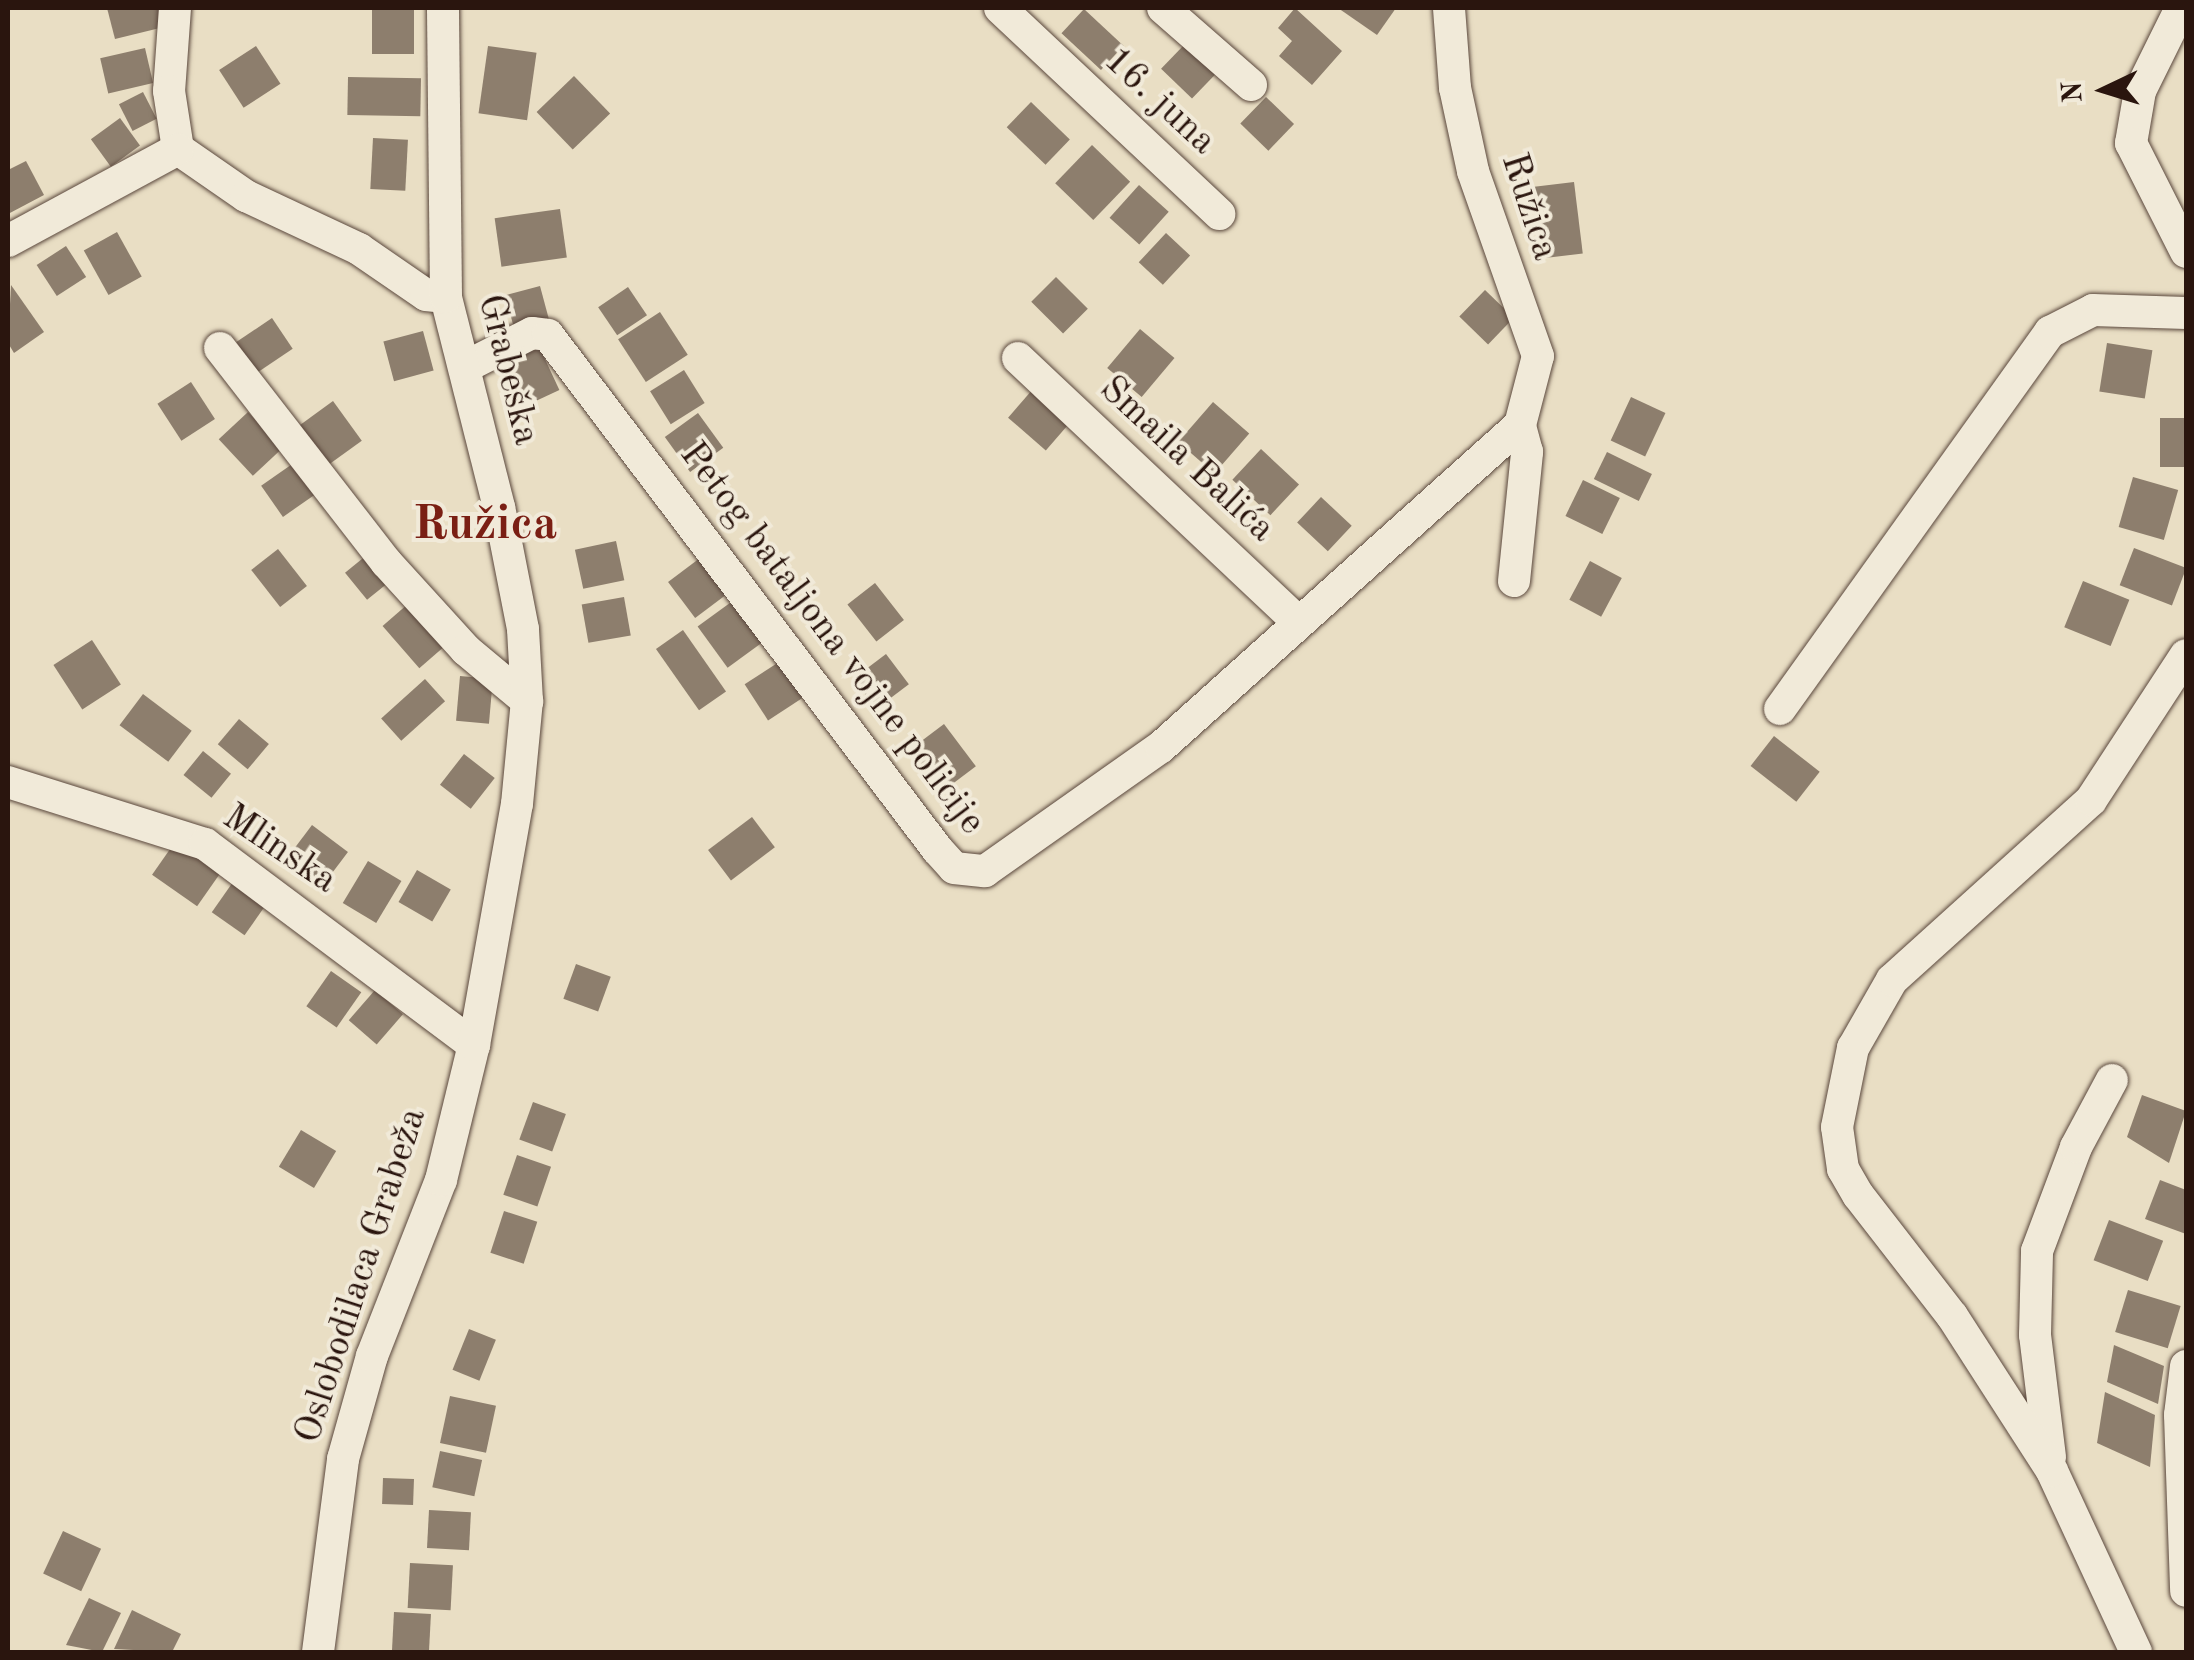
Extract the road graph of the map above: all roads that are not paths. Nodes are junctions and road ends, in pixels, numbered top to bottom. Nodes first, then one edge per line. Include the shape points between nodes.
1 (174, 8) edge
2 (443, 8) edge
3 (459, 8) edge
4 (1000, 8) edge
5 (1163, 8) edge
6 (1449, 8) edge
7 (2181, 8) edge
8 (445, 61) junction
9 (1251, 85) dead end
10 (178, 149) junction
11 (1219, 214) dead end
12 (8, 242) edge
13 (2186, 252) edge
14 (446, 297) junction
15 (2186, 312) edge
16 (220, 348) dead end
17 (1018, 358) dead end
18 (464, 368) junction
19 (1520, 425) junction
20 (1514, 581) dead end
21 (1298, 622) junction
22 (2186, 655) edge
23 (527, 702) junction
24 (1780, 709) dead end
25 (8, 782) edge
26 (474, 1045) junction
27 (2112, 1080) dead end
28 (2186, 1366) edge
29 (2052, 1471) junction
30 (2186, 1591) edge
31 (318, 1652) edge
32 (2136, 1652) edge

1 - 10 street via 169,91
2 - 8 street, Grabeška
3 - 8 street via 458,37
4 - 11 street, 16. juna
5 - 9 street
6 - 19 street, Ružica via 1455,88 1473,171 1538,356
7 - 13 street via 2140,91 2131,144
8 - 14 street, Grabeška
10 - 12 street
10 - 14 street via 246,196 359,249 426,295
14 - 18 street, Grabeška
15 - 24 street via 2093,310 2050,332
16 - 23 street via 386,562 466,650
17 - 21 street, Smaila Balića
18 - 21 street, Petog bataljona vojne policije via 532,332 548,335 938,849 968,872 985,871 1016,853 1116,783
18 - 23 street, Grabeška via 523,629
19 - 20 street via 1527,452
19 - 21 street, Petog bataljona vojne policije
22 - 29 street via 2152,717 2091,800 1892,980 1853,1048 1838,1106 1838,1149 1850,1182 1952,1316
23 - 26 street, Grabeška via 517,804
25 - 26 street, Mlinska via 205,844
26 - 31 street, Oslobodilaca Grabeža via 441,1180 372,1356 343,1458
27 - 29 street via 2068,1164 2037,1251 2035,1335
28 - 30 street via 2180,1414
29 - 32 street

